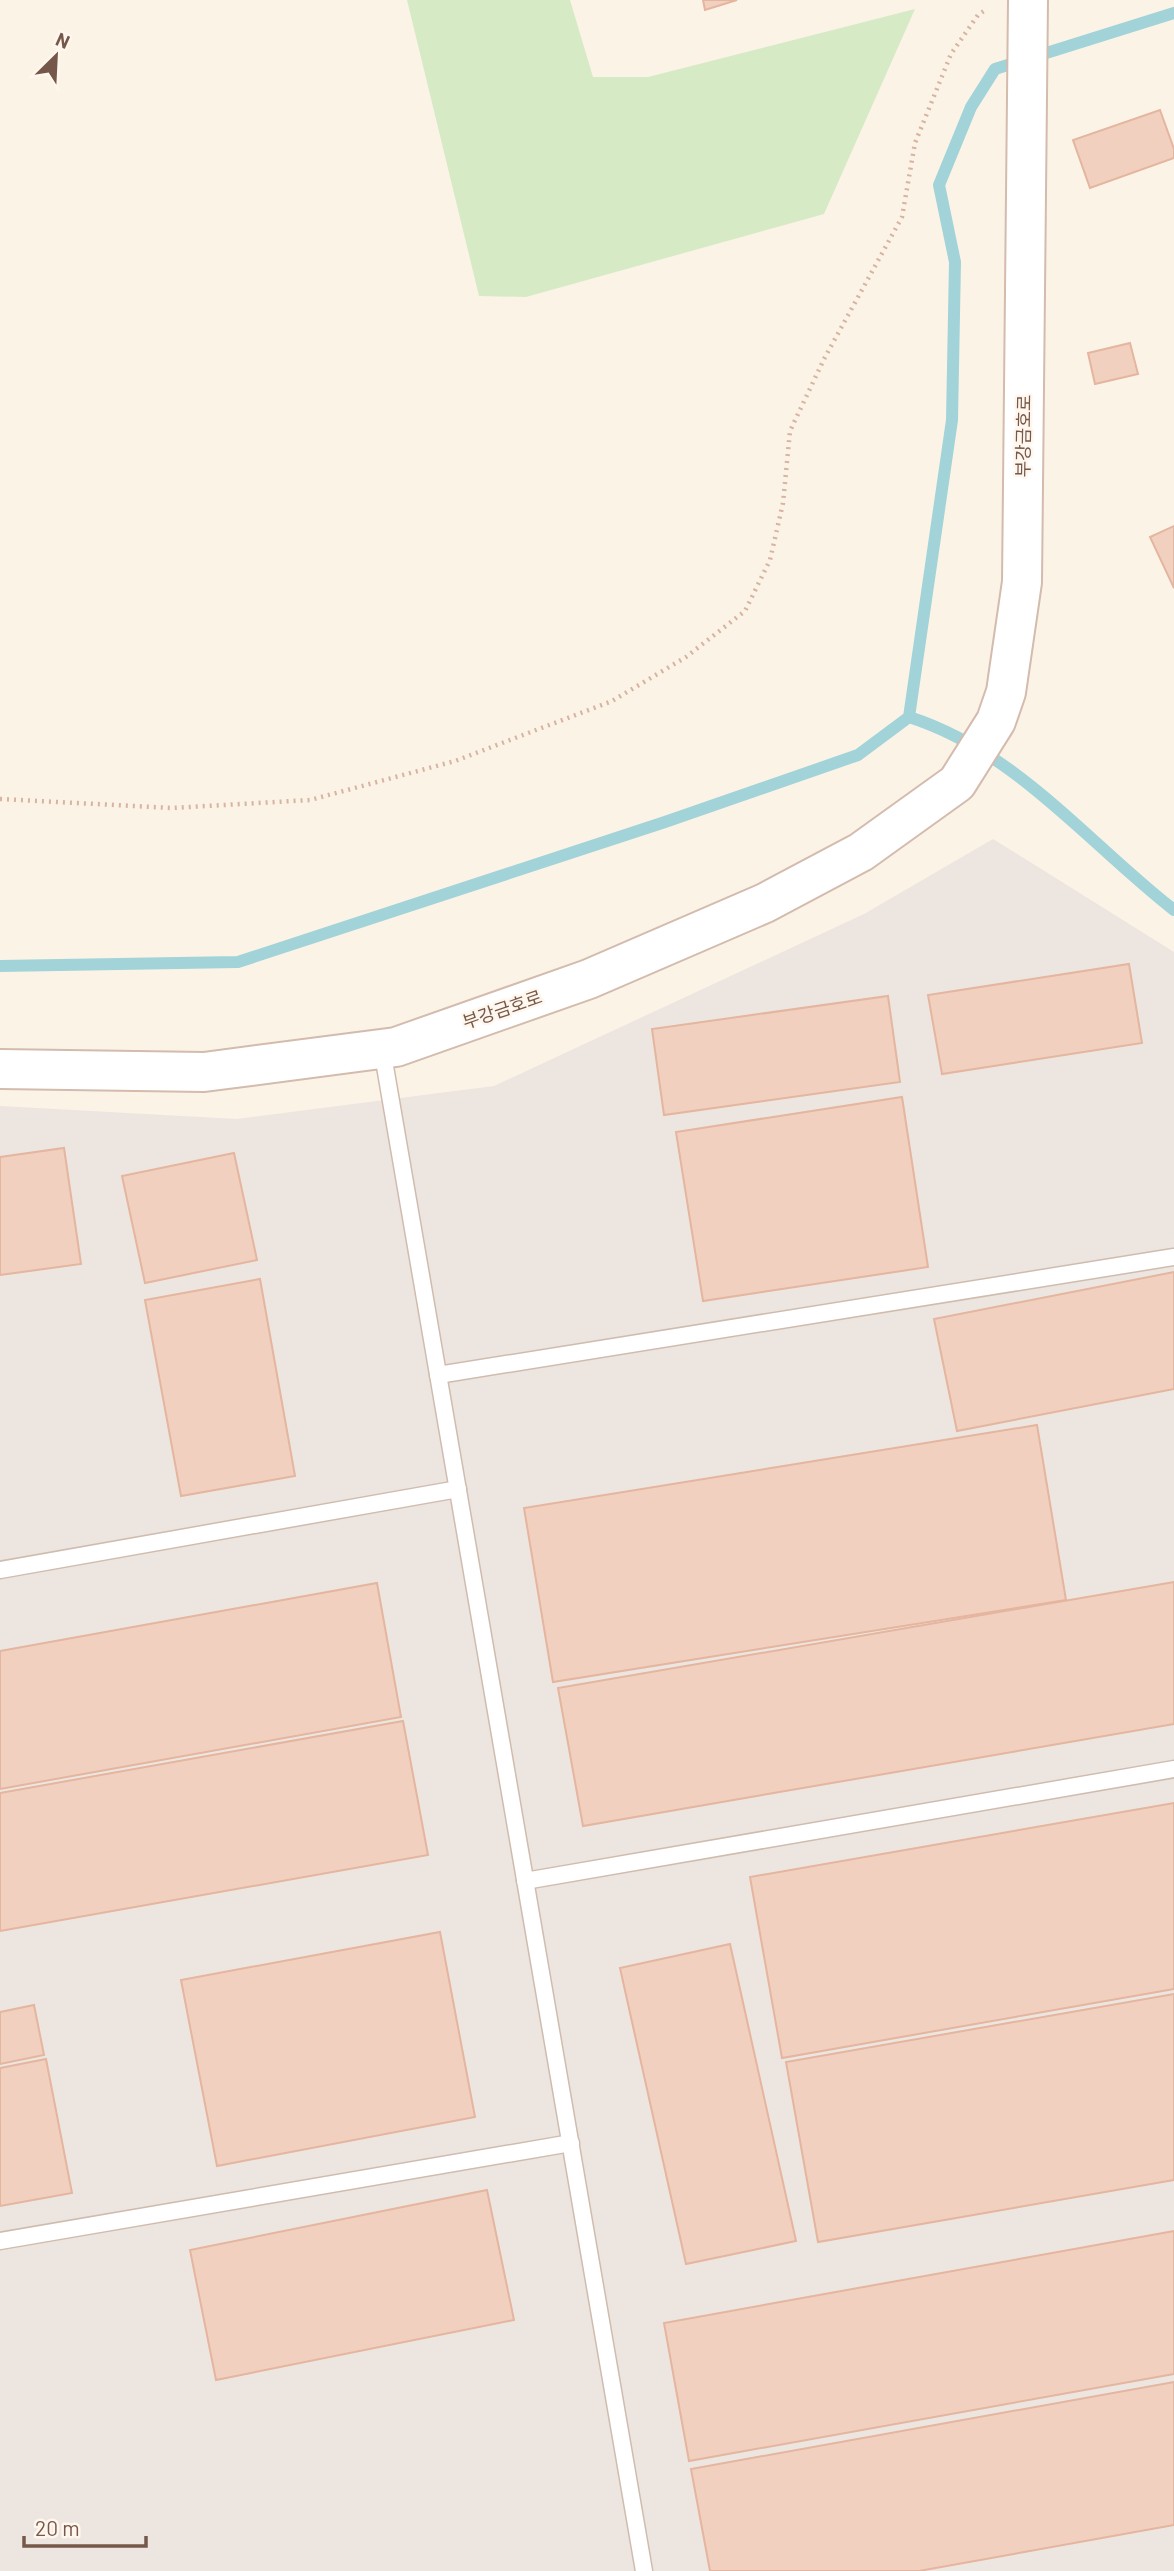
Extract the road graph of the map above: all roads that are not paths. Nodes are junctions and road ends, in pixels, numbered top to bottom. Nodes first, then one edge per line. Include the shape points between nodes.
1 (1028, 2) edge
2 (382, 1049) junction
3 (0, 1069) edge
4 (1174, 1257) edge
5 (438, 1375) junction
6 (458, 1489) junction
7 (0, 1570) edge
8 (1174, 1769) edge
9 (525, 1881) junction
10 (571, 2143) junction
11 (0, 2241) edge
12 (644, 2571) edge

1 - 2 street, 부강금호로 via 1022,582 1006,692 996,721 957,783 861,852 765,903 589,979
2 - 3 street, 부강금호로 via 204,1072
2 - 5 lane
4 - 5 lane
5 - 6 lane
6 - 7 lane
6 - 9 lane
8 - 9 lane
9 - 10 lane
10 - 11 lane
10 - 12 lane

